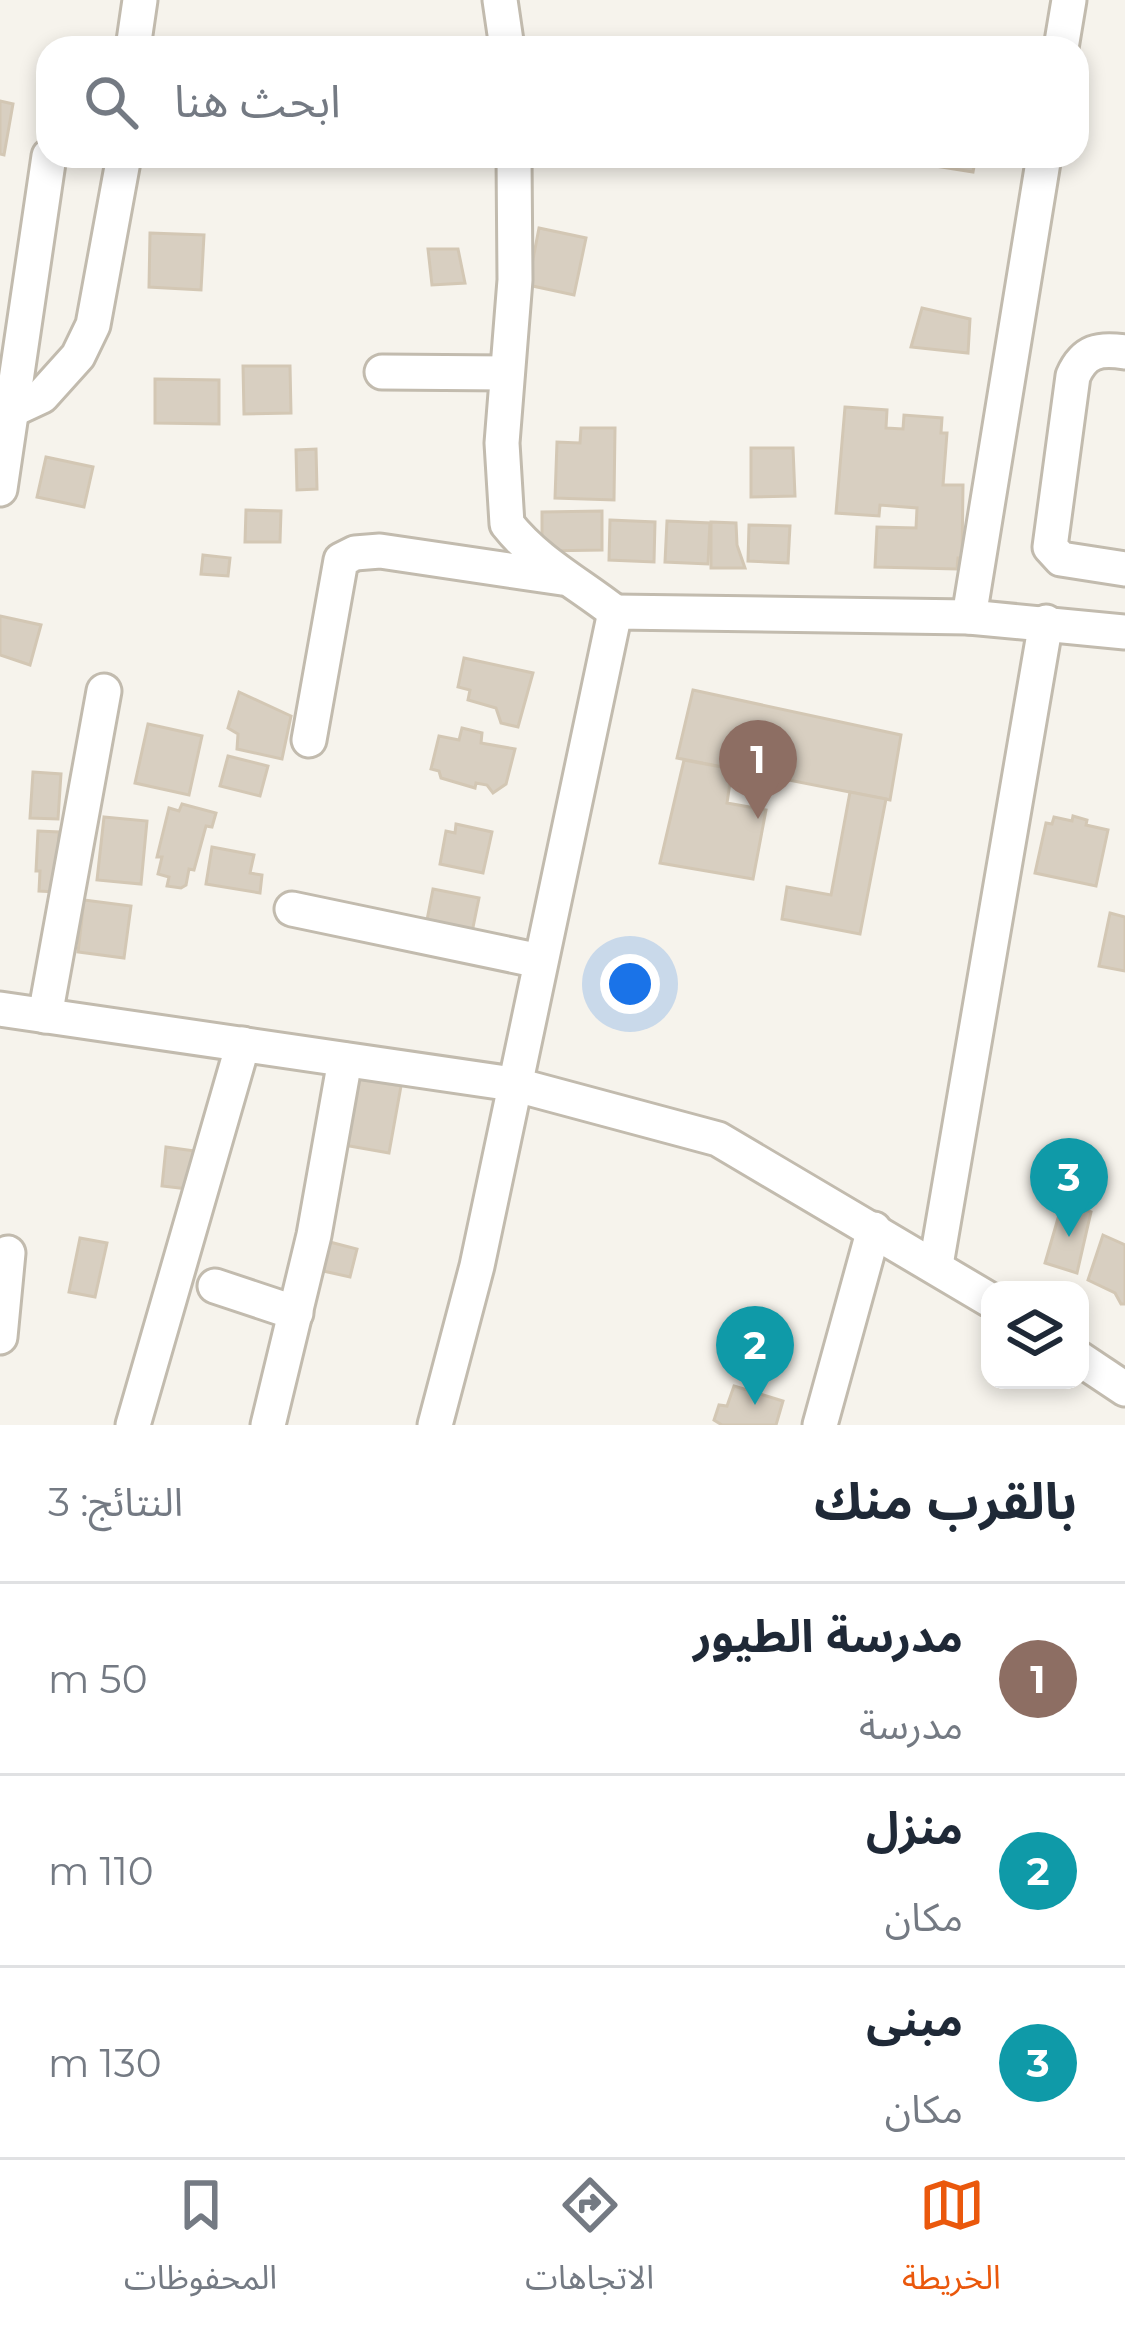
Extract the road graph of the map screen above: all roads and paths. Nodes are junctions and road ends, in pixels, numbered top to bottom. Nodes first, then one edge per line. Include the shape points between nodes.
1 (140, 0) edge
2 (500, 0) edge
3 (1069, 0) edge
4 (135, 36) edge
5 (505, 36) edge
6 (1063, 36) edge
7 (47, 168) edge
8 (122, 168) edge
9 (514, 168) edge
10 (1041, 168) edge
11 (1125, 352) edge
12 (382, 372) dead end
13 (507, 373) junction
14 (6, 410) edge
15 (0, 489) edge
16 (1125, 569) edge
17 (576, 580) junction
18 (615, 612) junction
19 (969, 617) junction
20 (1046, 622) junction
21 (1125, 632) edge
22 (104, 691) dead end
23 (309, 740) dead end
24 (292, 909) dead end
25 (540, 961) junction
26 (0, 1009) edge
27 (45, 1016) junction
28 (243, 1044) junction
29 (345, 1060) junction
30 (513, 1084) junction
31 (874, 1229) junction
32 (8, 1253) dead end
33 (936, 1265) junction
34 (215, 1286) dead end
35 (981, 1294) edge
36 (296, 1313) junction
37 (0, 1337) edge
38 (1089, 1365) edge
39 (1125, 1389) edge
40 (134, 1425) edge
41 (268, 1425) edge
42 (435, 1425) edge
43 (820, 1425) edge

1 - 4 street
2 - 5 street
3 - 6 street
7 - 14 street
8 - 14 street via 94,325 42,396
9 - 13 street
10 - 19 street
11 - 16 street via 1090,352 1073,376 1050,548 1061,559
12 - 13 street
13 - 17 street via 507,524 544,563
14 - 15 street
17 - 18 street
17 - 23 street via 380,551 341,560
18 - 19 street
18 - 25 street
19 - 20 street
20 - 21 street
20 - 33 street
22 - 27 street
24 - 25 street
25 - 30 street
26 - 27 street
27 - 28 street
28 - 29 street
28 - 40 street
29 - 30 street
29 - 36 street
30 - 31 street via 718,1139
30 - 42 street
31 - 33 street
31 - 43 street
32 - 37 street
33 - 35 street
34 - 36 street
36 - 41 street
38 - 39 street

